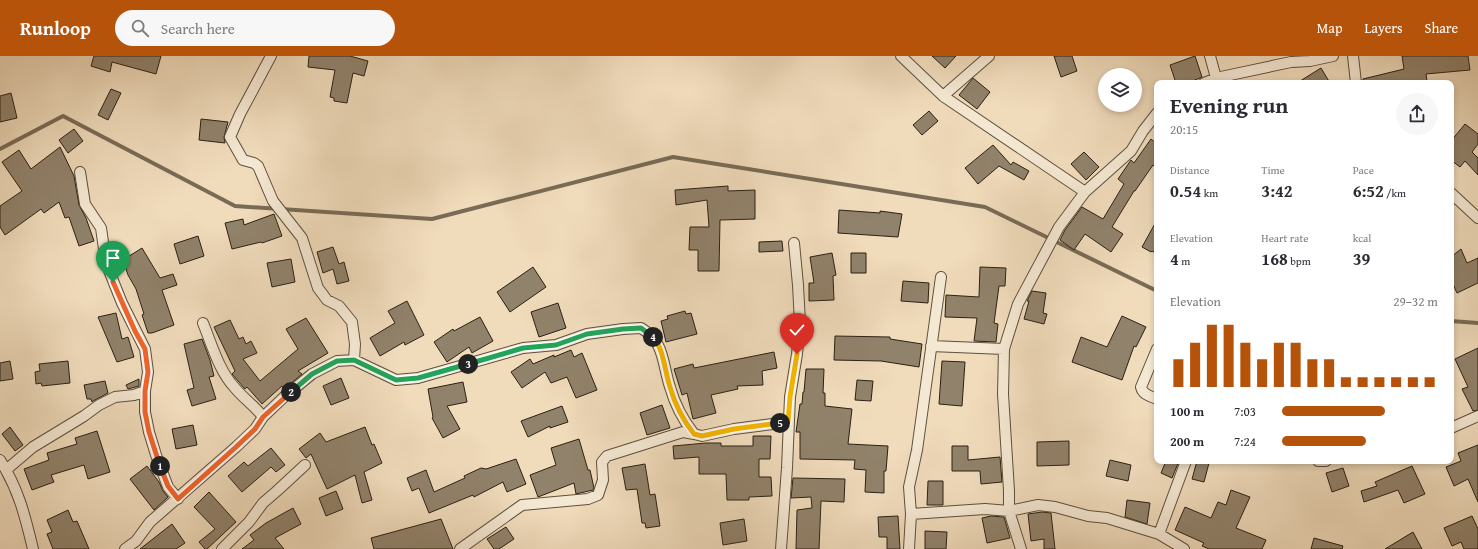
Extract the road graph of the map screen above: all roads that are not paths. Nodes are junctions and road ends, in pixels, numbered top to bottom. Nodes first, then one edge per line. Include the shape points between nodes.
1 (271, 56) edge
2 (901, 56) edge
3 (990, 56) edge
4 (1210, 56) edge
5 (1332, 56) edge
6 (1353, 56) edge
7 (1216, 78) junction
8 (1211, 80) edge
9 (1356, 80) edge
10 (943, 96) junction
11 (1154, 117) edge
12 (80, 172) dead end
13 (1085, 192) junction
14 (1454, 195) edge
15 (1478, 218) edge
16 (794, 243) dead end
17 (941, 277) dead end
18 (203, 324) dead end
19 (931, 346) junction
20 (1004, 349) junction
21 (1154, 356) edge
22 (354, 360) junction
23 (145, 391) junction
24 (1154, 398) edge
25 (1478, 416) edge
26 (263, 417) junction
27 (788, 422) junction
28 (1454, 427) edge
29 (694, 434) junction
30 (0, 460) edge
31 (1185, 464) edge
32 (305, 465) dead end
33 (6, 470) junction
34 (178, 499) junction
35 (1009, 511) junction
36 (911, 514) junction
37 (1159, 534) junction
38 (33, 549) edge
39 (125, 549) edge
40 (222, 549) edge
41 (460, 549) edge
42 (781, 549) edge
43 (909, 549) edge
44 (1022, 549) edge
45 (1184, 549) edge

1 - 22 street via 230,137 243,160 258,166 273,201 302,238 318,288 327,300 339,306 352,322
2 - 10 street
3 - 10 street
4 - 7 street
5 - 7 street
6 - 9 street
7 - 8 street
10 - 13 street
11 - 13 street via 1131,151
12 - 23 street via 85,204 101,228 106,263 145,349 148,372
13 - 20 street via 1059,226 1018,304
14 - 15 street
16 - 27 street via 800,323
17 - 19 street
18 - 26 street via 224,372 234,388 256,407
19 - 20 street
19 - 36 street via 917,450 908,487
20 - 35 street via 1003,394
21 - 24 street via 1141,386 1142,392
22 - 26 street via 337,361 312,374
22 - 29 street via 396,380 418,378 523,348 556,345 587,334 641,328 655,339 679,411
23 - 33 street via 115,397 99,405 33,447
23 - 34 street via 145,412 156,455 168,486
25 - 28 street
26 - 34 street via 255,429
27 - 29 street via 702,436
27 - 42 street
29 - 41 street via 683,432 607,456 602,462 603,480 598,494 588,499 522,505
30 - 33 street
31 - 37 street
32 - 40 street via 263,503 249,522
33 - 38 street via 23,506
34 - 39 street via 150,522 136,541
35 - 36 street via 985,509
35 - 37 street via 1038,505 1055,507 1107,518
35 - 44 street
36 - 43 street
37 - 45 street

